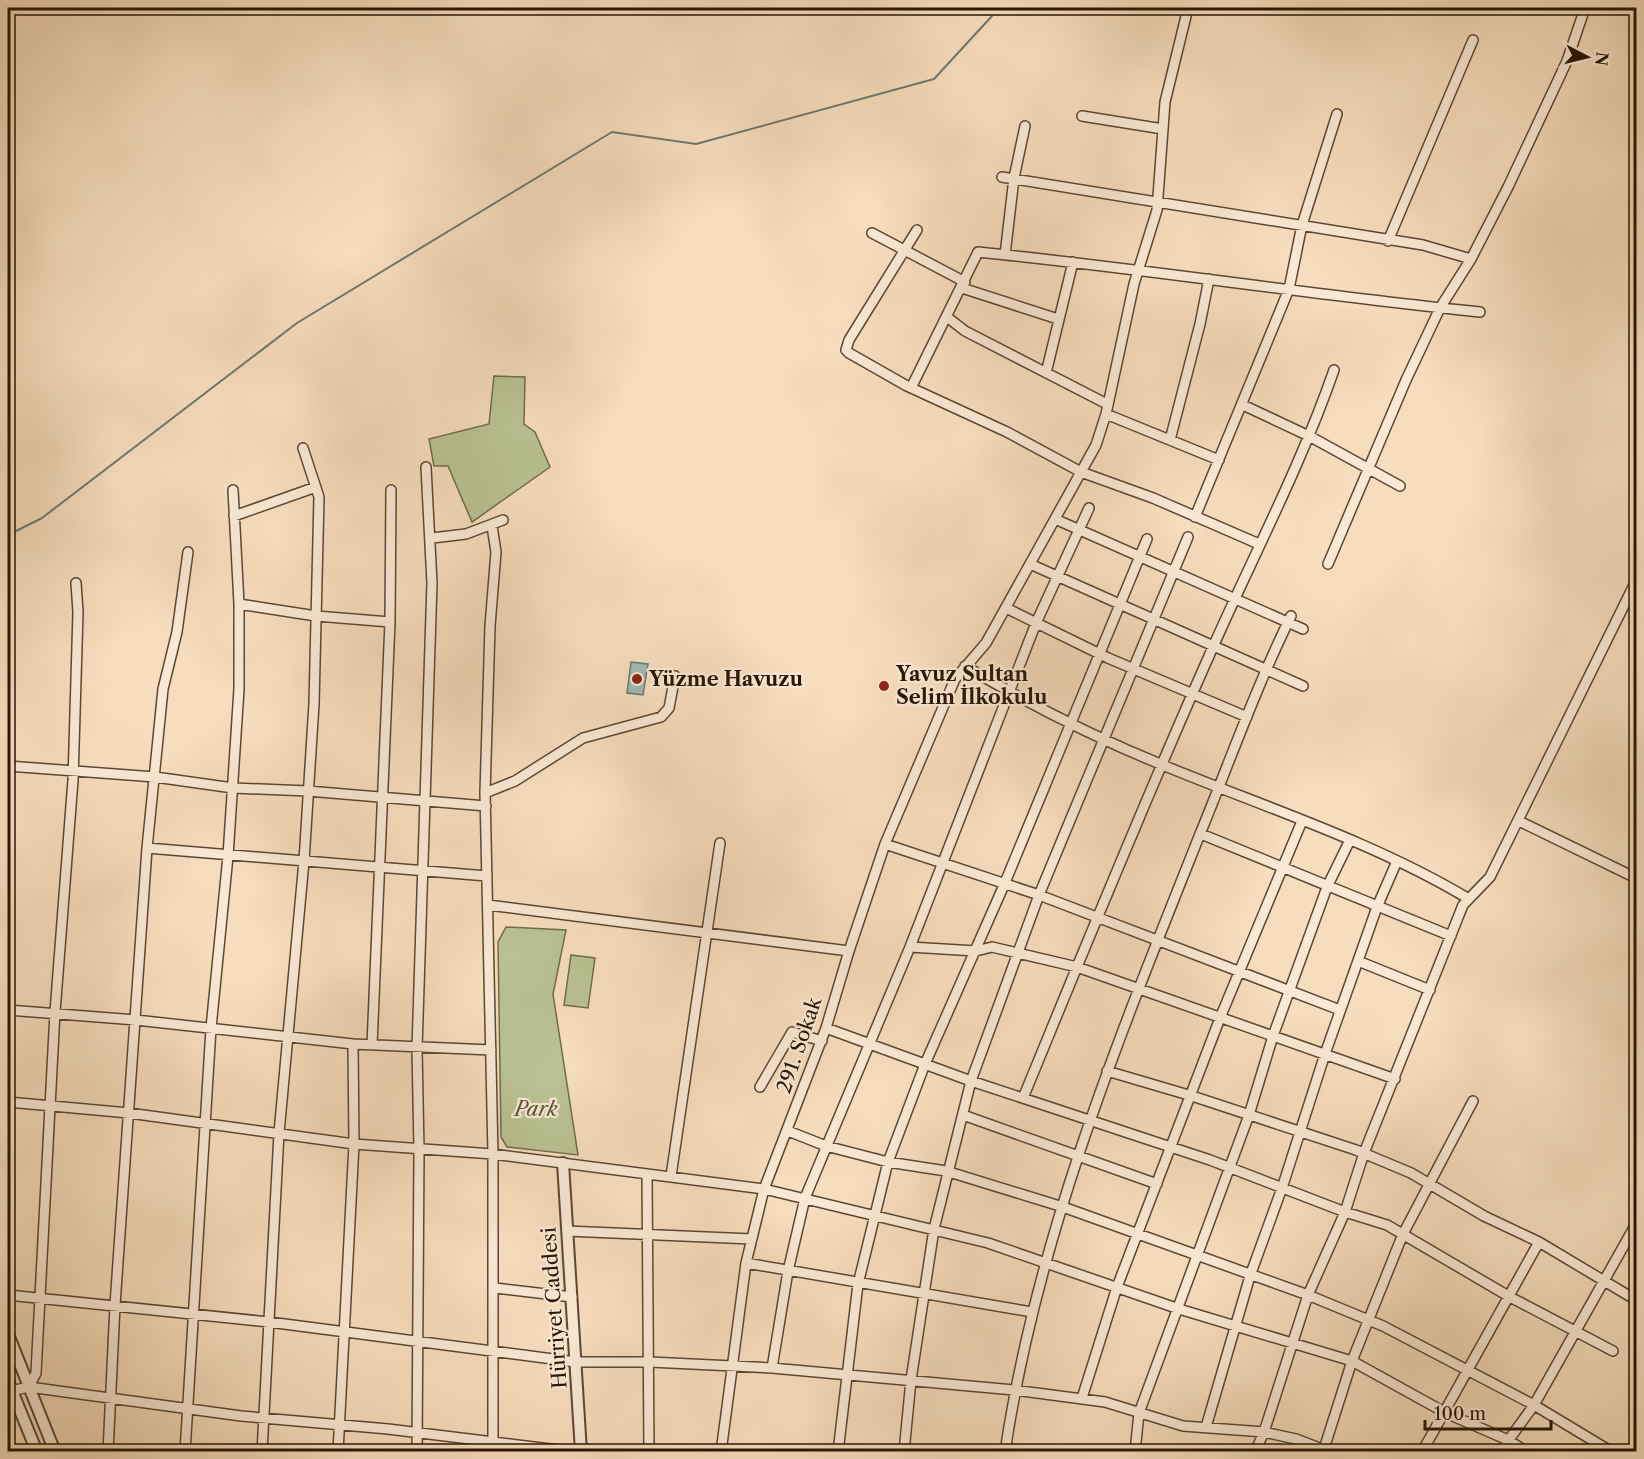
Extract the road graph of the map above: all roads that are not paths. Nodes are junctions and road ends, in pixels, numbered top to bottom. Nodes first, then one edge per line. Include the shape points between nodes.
1 (1188, 8) edge
2 (1585, 8) edge
3 (1473, 40) dead end
4 (1337, 114) dead end
5 (1082, 116) dead end
6 (1025, 126) dead end
7 (1163, 129) junction
8 (1002, 177) dead end
9 (1014, 178) junction
10 (1158, 202) junction
11 (1302, 225) junction
12 (916, 230) dead end
13 (872, 233) dead end
14 (1388, 241) junction
15 (905, 249) junction
16 (1005, 255) junction
17 (1471, 260) junction
18 (1073, 262) junction
19 (1138, 270) junction
20 (1209, 279) junction
21 (963, 285) junction
22 (1289, 289) junction
23 (1440, 308) junction
24 (1480, 312) dead end
25 (947, 317) junction
26 (1058, 319) junction
27 (1335, 370) dead end
28 (1046, 373) junction
29 (911, 388) junction
30 (1243, 405) junction
31 (1106, 409) junction
32 (1311, 436) junction
33 (1170, 440) junction
34 (303, 448) dead end
35 (1219, 460) junction
36 (426, 467) dead end
37 (1366, 468) junction
38 (1081, 472) junction
39 (1400, 486) dead end
40 (316, 487) junction
41 (234, 490) dead end
42 (391, 490) dead end
43 (1089, 508) dead end
44 (234, 516) junction
45 (1195, 517) junction
46 (1055, 519) junction
47 (503, 520) dead end
48 (492, 526) junction
49 (1079, 531) junction
50 (1188, 537) dead end
51 (432, 538) junction
52 (1147, 539) dead end
53 (1259, 544) junction
54 (188, 552) dead end
55 (1140, 557) junction
56 (1030, 564) junction
57 (1328, 564) dead end
58 (1173, 572) junction
59 (1057, 577) junction
60 (1636, 581) edge
61 (76, 583) dead end
62 (1234, 599) junction
63 (1121, 603) junction
64 (239, 604) junction
65 (1006, 608) junction
66 (316, 616) junction
67 (1154, 618) junction
68 (1290, 619) junction
69 (390, 622) junction
70 (1036, 623) junction
71 (1303, 629) dead end
72 (1213, 646) junction
73 (1100, 654) junction
74 (965, 666) junction
75 (1267, 668) junction
76 (1134, 669) junction
77 (675, 676) dead end
78 (1303, 686) dead end
79 (1010, 692) junction
80 (1192, 694) junction
81 (1247, 717) junction
82 (1072, 722) junction
83 (1106, 740) junction
84 (1161, 765) junction
85 (8, 766) edge
86 (73, 772) junction
87 (155, 777) junction
88 (1218, 787) junction
89 (233, 788) junction
90 (308, 790) junction
91 (485, 793) junction
92 (384, 796) junction
93 (424, 802) junction
94 (486, 806) junction
95 (1302, 821) junction
96 (1519, 821) junction
97 (1201, 834) junction
98 (1350, 840) junction
99 (720, 843) dead end
100 (885, 844) junction
101 (147, 848) junction
102 (228, 856) junction
103 (304, 861) junction
104 (1397, 861) junction
105 (941, 864) junction
106 (1281, 868) junction
107 (380, 869) junction
108 (422, 871) junction
109 (487, 876) junction
110 (1636, 878) edge
111 (1004, 885) junction
112 (1328, 887) junction
113 (1039, 895) junction
114 (1469, 899) junction
115 (488, 905) junction
116 (1377, 907) junction
117 (1097, 918) junction
118 (707, 934) junction
119 (1450, 936) junction
120 (1156, 942) junction
121 (910, 947) junction
122 (849, 951) junction
123 (975, 951) junction
124 (1018, 953) junction
125 (1358, 961) junction
126 (1077, 967) junction
127 (1239, 970) junction
128 (1138, 988) junction
129 (1290, 989) junction
130 (1430, 990) junction
131 (8, 1010) edge
132 (1340, 1010) junction
133 (55, 1012) junction
134 (1220, 1018) junction
135 (136, 1020) junction
136 (211, 1028) junction
137 (826, 1028) junction
138 (1273, 1036) junction
139 (290, 1037) junction
140 (822, 1041) junction
141 (353, 1044) junction
142 (869, 1044) junction
143 (372, 1045) junction
144 (417, 1048) junction
145 (491, 1050) junction
146 (1325, 1054) junction
147 (925, 1064) junction
148 (1107, 1071) junction
149 (1395, 1079) junction
150 (971, 1082) junction
151 (760, 1087) dead end
152 (1192, 1096) junction
153 (1023, 1098) junction
154 (1473, 1101) dead end
155 (8, 1102) edge
156 (50, 1106) junction
157 (129, 1113) junction
158 (963, 1115) junction
159 (1249, 1115) junction
160 (1089, 1119) junction
161 (205, 1124) junction
162 (788, 1131) junction
163 (1299, 1131) junction
164 (279, 1133) junction
165 (354, 1144) junction
166 (826, 1146) junction
167 (1172, 1148) junction
168 (419, 1150) junction
169 (1364, 1153) junction
170 (493, 1154) junction
171 (1077, 1157) junction
172 (888, 1162) junction
173 (563, 1163) junction
174 (1229, 1168) junction
175 (946, 1171) junction
176 (647, 1174) junction
177 (671, 1176) junction
178 (1428, 1183) junction
179 (1157, 1184) junction
180 (1282, 1188) junction
181 (764, 1189) junction
182 (805, 1198) junction
183 (1063, 1207) junction
184 (1345, 1212) junction
185 (873, 1214) junction
186 (1636, 1224) edge
187 (934, 1229) junction
188 (567, 1231) junction
189 (646, 1234) junction
190 (1138, 1234) junction
191 (1403, 1234) junction
192 (752, 1239) junction
193 (1539, 1242) junction
194 (1196, 1256) junction
195 (1044, 1262) junction
196 (746, 1263) junction
197 (788, 1271) junction
198 (1250, 1276) junction
199 (1605, 1281) junction
200 (858, 1284) junction
201 (1118, 1287) junction
202 (495, 1288) junction
203 (923, 1293) junction
204 (8, 1295) edge
205 (1308, 1295) junction
206 (40, 1297) junction
207 (572, 1297) junction
208 (1510, 1297) junction
209 (1636, 1300) edge
210 (115, 1305) junction
211 (1179, 1309) junction
212 (1032, 1312) junction
213 (193, 1316) junction
214 (1368, 1319) junction
215 (269, 1322) junction
216 (1235, 1326) junction
217 (1575, 1331) junction
218 (346, 1332) junction
219 (8, 1334) edge
220 (417, 1342) junction
221 (1294, 1344) junction
222 (1613, 1351) dead end
223 (495, 1352) junction
224 (1352, 1361) junction
225 (576, 1362) junction
226 (650, 1362) junction
227 (734, 1368) junction
228 (772, 1368) junction
229 (1469, 1371) junction
230 (849, 1374) junction
231 (911, 1380) junction
232 (9, 1386) edge
233 (29, 1387) junction
234 (1014, 1390) junction
235 (1082, 1398) junction
236 (112, 1400) junction
237 (1534, 1405) junction
238 (187, 1408) junction
239 (1139, 1413) junction
240 (1446, 1413) junction
241 (264, 1418) junction
242 (339, 1425) junction
243 (1206, 1426) junction
244 (1264, 1432) junction
245 (417, 1433) junction
246 (1508, 1440) junction
247 (493, 1447) edge
248 (1326, 1450) edge
249 (37, 1452) edge
250 (55, 1452) edge
251 (108, 1452) edge
252 (185, 1452) edge
253 (262, 1452) edge
254 (338, 1452) edge
255 (417, 1452) edge
256 (574, 1452) edge
257 (581, 1452) edge
258 (649, 1452) edge
259 (721, 1452) edge
260 (838, 1452) edge
261 (904, 1452) edge
262 (1005, 1452) edge
263 (1135, 1452) edge
264 (1255, 1452) edge
265 (1422, 1452) edge
266 (1500, 1452) edge
267 (1527, 1452) edge
268 (1612, 1452) edge

1 - 7 street, 291. Sokak via 1165,102
2 - 17 street via 1567,61
3 - 14 street
4 - 11 street
5 - 7 street
6 - 9 street
7 - 10 street, 291. Sokak
8 - 9 street
9 - 10 street
9 - 16 street
10 - 11 street
10 - 19 street, 291. Sokak
11 - 14 street
11 - 22 street
12 - 15 street
13 - 15 street
14 - 17 street via 1423,245
15 - 21 street
15 - 29 street via 846,350
16 - 18 street
16 - 21 street via 978,252
17 - 23 street
18 - 19 street
18 - 26 street
19 - 20 street
19 - 31 street, 291. Sokak
20 - 22 street
20 - 33 street
21 - 25 street
21 - 26 street
22 - 23 street
22 - 30 street
23 - 24 street
23 - 37 street
25 - 28 street via 965,332
25 - 29 street
26 - 28 street
27 - 32 street
28 - 31 street
29 - 38 street via 1007,432
30 - 32 street
30 - 35 street
31 - 33 street
31 - 38 street, 291. Sokak via 1096,445
32 - 37 street
32 - 53 street
33 - 35 street
34 - 40 street
35 - 45 street
36 - 51 street
37 - 39 street
37 - 57 street
38 - 45 street
38 - 46 street, 291. Sokak
40 - 44 street
40 - 66 street
41 - 44 street
42 - 69 street
43 - 49 street
44 - 64 street
45 - 53 street
46 - 49 street
46 - 56 street, 291. Sokak
47 - 48 street
48 - 51 street
48 - 91 street via 496,552
49 - 55 street
49 - 59 street
50 - 58 street
51 - 93 street
52 - 55 street
53 - 62 street
54 - 87 street via 177,632 163,689
55 - 58 street
55 - 63 street
56 - 59 street
56 - 65 street, 291. Sokak
58 - 62 street
58 - 67 street
59 - 63 street
59 - 70 street
60 - 96 street
61 - 86 street
62 - 68 street
62 - 72 street
63 - 67 street
63 - 73 street
64 - 66 street
64 - 89 street
65 - 70 street
65 - 74 street, 291. Sokak via 986,643
66 - 69 street
66 - 90 street
67 - 72 street
67 - 76 street
68 - 71 street
68 - 75 street
69 - 92 street
70 - 73 street
70 - 79 street
72 - 75 street
72 - 80 street
73 - 76 street
73 - 82 street
74 - 79 street
74 - 100 street, 291. Sokak via 955,679
75 - 78 street
75 - 81 street
76 - 80 street
76 - 83 street
77 - 91 street via 669,708 661,717 583,738 515,781
79 - 82 street
79 - 105 street
80 - 81 street
80 - 84 street
81 - 88 street
82 - 83 street
82 - 111 street
83 - 84 street
83 - 113 street
84 - 88 street
84 - 117 street
85 - 86 street
86 - 87 street
86 - 133 street
87 - 89 street
87 - 101 street
88 - 95 street
88 - 97 street
89 - 90 street
89 - 102 street
90 - 92 street
90 - 103 street
91 - 94 street
92 - 93 street
92 - 107 street
93 - 94 street
93 - 108 street
94 - 109 street
95 - 98 street
95 - 106 street
96 - 110 street
96 - 114 street via 1490,877
97 - 106 street
97 - 120 street
98 - 104 street
98 - 112 street
99 - 118 street
100 - 105 street
100 - 122 street, 291. Sokak
101 - 102 street
101 - 135 street
102 - 103 street
102 - 136 street
103 - 107 street
103 - 139 street
104 - 114 street
104 - 116 street
105 - 111 street
105 - 121 street
106 - 112 street
106 - 127 street
107 - 108 street
107 - 143 street
108 - 109 street
108 - 144 street
109 - 115 street
111 - 113 street
111 - 123 street
112 - 116 street
112 - 129 street
113 - 117 street
113 - 124 street
114 - 119 street via 1462,905
115 - 118 street
115 - 145 street
116 - 119 street
116 - 125 street
117 - 120 street
117 - 126 street
118 - 122 street
118 - 177 street
119 - 130 street
120 - 127 street
120 - 128 street
121 - 123 street
121 - 142 street
122 - 137 street, 291. Sokak
123 - 124 street via 992,948
123 - 147 street
124 - 126 street
124 - 150 street
125 - 130 street
125 - 132 street
126 - 128 street
126 - 153 street
127 - 129 street
127 - 134 street
128 - 134 street
128 - 148 street
129 - 132 street
129 - 138 street
130 - 149 street
131 - 133 street
132 - 146 street
133 - 135 street
133 - 156 street
134 - 138 street
134 - 152 street
135 - 136 street
135 - 157 street
136 - 139 street
136 - 161 street
137 - 140 street, 291. Sokak
137 - 142 street
138 - 146 street
138 - 159 street
139 - 141 street
139 - 164 street
140 - 151 street via 792,1032
140 - 162 street, 291. Sokak
141 - 143 street
141 - 165 street
142 - 147 street
142 - 166 street
143 - 144 street
144 - 145 street
144 - 168 street
145 - 170 street
146 - 149 street
146 - 163 street
147 - 150 street
147 - 172 street
148 - 152 street
148 - 160 street
149 - 169 street
150 - 153 street
150 - 158 street
152 - 159 street
152 - 167 street
153 - 160 street
154 - 178 street
155 - 156 street
156 - 157 street
156 - 206 street
157 - 161 street
157 - 210 street
158 - 171 street
158 - 175 street
159 - 163 street
159 - 174 street
160 - 167 street
160 - 171 street
161 - 164 street
161 - 213 street
162 - 166 street
162 - 181 street, 291. Sokak
163 - 169 street
163 - 180 street
164 - 165 street
164 - 215 street
165 - 168 street
165 - 218 street
166 - 172 street
166 - 182 street
167 - 174 street
167 - 179 street
168 - 170 street
168 - 220 street
169 - 178 street
169 - 184 street
170 - 173 street
170 - 202 street
171 - 179 street
171 - 183 street
172 - 175 street
172 - 185 street
173 - 176 street
173 - 188 street, Hürriyet Caddesi
174 - 180 street
174 - 194 street
175 - 183 street
175 - 187 street
176 - 177 street
176 - 189 street
177 - 181 street
178 - 191 street
178 - 193 street
179 - 190 street
180 - 184 street
180 - 198 street
181 - 182 street
181 - 192 street, 291. Sokak
182 - 185 street
182 - 197 street
183 - 190 street
183 - 195 street
184 - 191 street
184 - 205 street
185 - 187 street
185 - 200 street
186 - 199 street
187 - 195 street
187 - 203 street
188 - 189 street
188 - 207 street, Hürriyet Caddesi
189 - 192 street
189 - 226 street
190 - 194 street
190 - 201 street
191 - 208 street
191 - 214 street
192 - 196 street, 291. Sokak
193 - 199 street
193 - 208 street
194 - 198 street
194 - 211 street
195 - 201 street
195 - 212 street
196 - 197 street
196 - 227 street, 291. Sokak
197 - 200 street
197 - 228 street
198 - 205 street
198 - 216 street
199 - 209 street
199 - 217 street
200 - 203 street
200 - 230 street
201 - 211 street
201 - 235 street
202 - 207 street
202 - 223 street
203 - 212 street
203 - 231 street
204 - 206 street
205 - 214 street
205 - 221 street
206 - 210 street
206 - 233 street via 36,1373
207 - 225 street, Hürriyet Caddesi
208 - 217 street
208 - 229 street
210 - 213 street
210 - 236 street
211 - 216 street
211 - 239 street
212 - 234 street
213 - 215 street
213 - 238 street
214 - 224 street
214 - 229 street
215 - 218 street
215 - 241 street
216 - 221 street
216 - 243 street
217 - 222 street
217 - 237 street
218 - 220 street
218 - 242 street
219 - 233 street
220 - 223 street
220 - 245 street
221 - 224 street
221 - 244 street
223 - 225 street
223 - 247 street
224 - 240 street
224 - 248 street
225 - 226 street
225 - 257 street, Hürriyet Caddesi
226 - 227 street
226 - 258 street
227 - 228 street
227 - 259 street, 291. Sokak
228 - 230 street
229 - 237 street
229 - 240 street
230 - 231 street
230 - 260 street
231 - 234 street
231 - 261 street
232 - 233 street
232 - 249 street
233 - 236 street
233 - 250 street
234 - 235 street
234 - 262 street
235 - 239 street
236 - 238 street
236 - 251 street
237 - 246 street
237 - 268 street
238 - 241 street
238 - 252 street
239 - 243 street via 1184,1426
239 - 263 street
240 - 246 street
240 - 265 street
241 - 242 street
241 - 253 street
242 - 245 street
242 - 254 street
243 - 244 street
244 - 248 street
244 - 264 street
245 - 247 street
245 - 255 street
246 - 266 street
246 - 267 street
247 - 256 street

